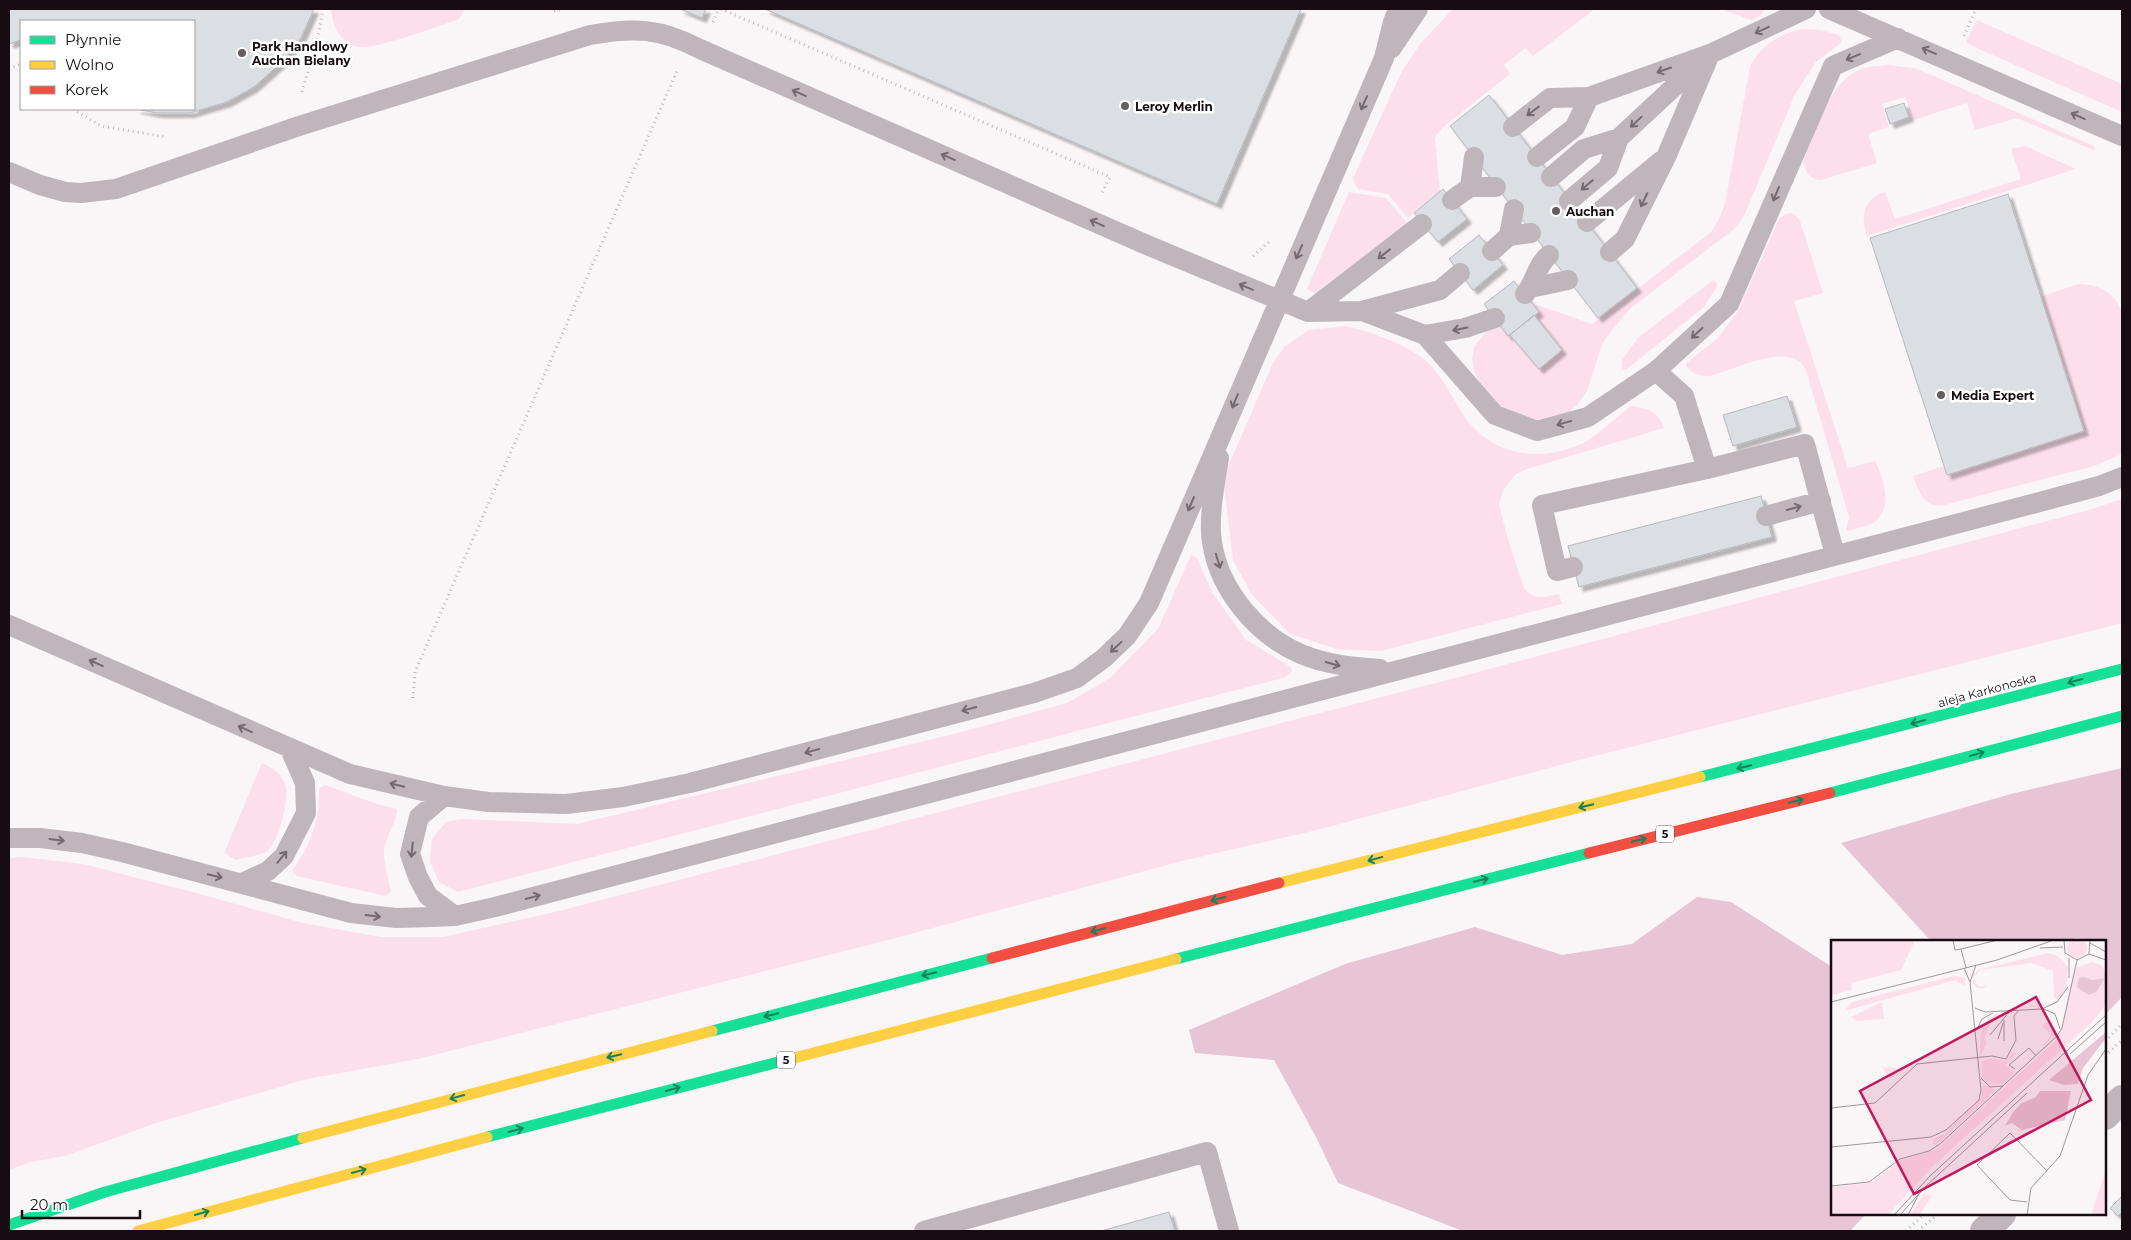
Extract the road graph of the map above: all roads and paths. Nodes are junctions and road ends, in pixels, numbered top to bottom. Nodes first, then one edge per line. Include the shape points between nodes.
1 (323, 9) edge
2 (721, 9) edge
3 (1398, 9) edge
4 (1418, 9) edge
5 (1806, 9) edge
6 (1829, 9) edge
7 (1898, 38) junction
8 (690, 44) junction
9 (1710, 54) junction
10 (1384, 58) junction
11 (1589, 97) junction
12 (300, 98) dead end
13 (75, 110) edge
14 (1513, 127) dead end
15 (2122, 136) edge
16 (168, 138) dead end
17 (1618, 138) junction
18 (1474, 157) dead end
19 (1537, 157) dead end
20 (1666, 157) junction
21 (9, 172) edge
22 (1110, 177) dead end
23 (1551, 177) dead end
24 (1470, 187) junction
25 (1496, 187) dead end
26 (1452, 200) dead end
27 (1569, 201) dead end
28 (1514, 209) dead end
29 (1587, 222) dead end
30 (1422, 224) dead end
31 (1531, 233) dead end
32 (1509, 236) junction
33 (1492, 251) dead end
34 (1610, 252) dead end
35 (1549, 255) dead end
36 (1460, 274) dead end
37 (1568, 280) dead end
38 (1278, 300) junction
39 (1362, 311) junction
40 (1308, 312) junction
41 (1495, 318) dead end
42 (1425, 335) junction
43 (1656, 371) junction
44 (1224, 427) junction
45 (1707, 469) junction
46 (2122, 477) edge
47 (1821, 501) junction
48 (1766, 516) dead end
49 (1835, 555) junction
50 (1565, 569) dead end
51 (9, 626) edge
52 (2122, 669) edge
53 (1397, 670) junction
54 (413, 698) dead end
55 (2122, 716) edge
56 (290, 749) junction
57 (444, 796) junction
58 (9, 838) edge
59 (242, 883) junction
60 (455, 916) junction
61 (2122, 1024) edge
62 (2106, 1040) edge
63 (2122, 1040) edge
64 (2106, 1055) edge
65 (2122, 1099) edge
66 (2106, 1115) edge
67 (1923, 1215) edge
68 (1937, 1215) edge
69 (2001, 1215) edge
70 (9, 1224) edge
71 (138, 1231) edge
72 (924, 1231) edge
73 (1229, 1231) edge
74 (1906, 1231) edge
75 (1918, 1231) edge
76 (1984, 1231) edge

1 - 12 path
2 - 22 path
3 - 10 lane
4 - 10 lane
5 -> 9 lane
6 - 7 lane
15 -> 7 lane
7 -> 43 lane via 1832,66 1729,304
8 - 21 lane via 677,37 640,30 590,35 299,126 116,189 65,192
38 -> 8 lane
8 - 54 path via 415,672
9 -> 11 lane
9 -> 17 lane
9 - 20 lane
10 -> 38 lane
11 -> 14 lane via 1550,98
11 - 19 lane via 1575,128
13 - 16 path via 101,126
17 - 23 lane via 1584,149
17 -> 27 lane via 1608,168
18 - 24 lane
20 - 29 lane
20 -> 34 lane via 1625,239
24 - 25 lane
24 - 26 lane
28 - 32 lane
30 -> 40 lane
31 - 32 lane
32 - 33 lane
35 - 37 lane via 1540,262 1527,291
36 - 39 lane via 1440,290
38 - 40 lane
38 -> 44 lane
39 - 40 lane
39 - 42 lane
41 -> 42 lane via 1466,328
43 -> 42 lane via 1588,417 1537,431 1495,415
43 - 45 lane via 1684,396
44 -> 53 lane via 1213,492 1212,542 1224,581 1248,616 1301,654 1340,666
44 -> 57 lane via 1148,603 1127,636 1077,678 690,783 623,797 566,804 488,802
45 - 47 lane via 1805,444
45 - 50 lane via 1542,505
46 - 49 lane via 2090,489
48 -> 47 lane
47 - 49 lane
49 - 53 lane
56 -> 51 lane
52 -> 70 main road, aleja Karkonoska via 1422,846 249,1151 105,1192
60 -> 53 lane
71 -> 55 main road, 5 via 482,1138
57 -> 56 lane via 350,774
59 -> 56 lane via 268,872 284,856 306,813 305,783
57 -> 60 lane via 419,817 410,854 428,896
58 -> 59 lane via 82,843
59 -> 60 lane via 351,913 396,918
61 - 62 path
63 - 64 path
65 - 66 street
67 - 74 path
68 - 75 path
69 - 76 street
72 - 73 lane via 1206,1152

